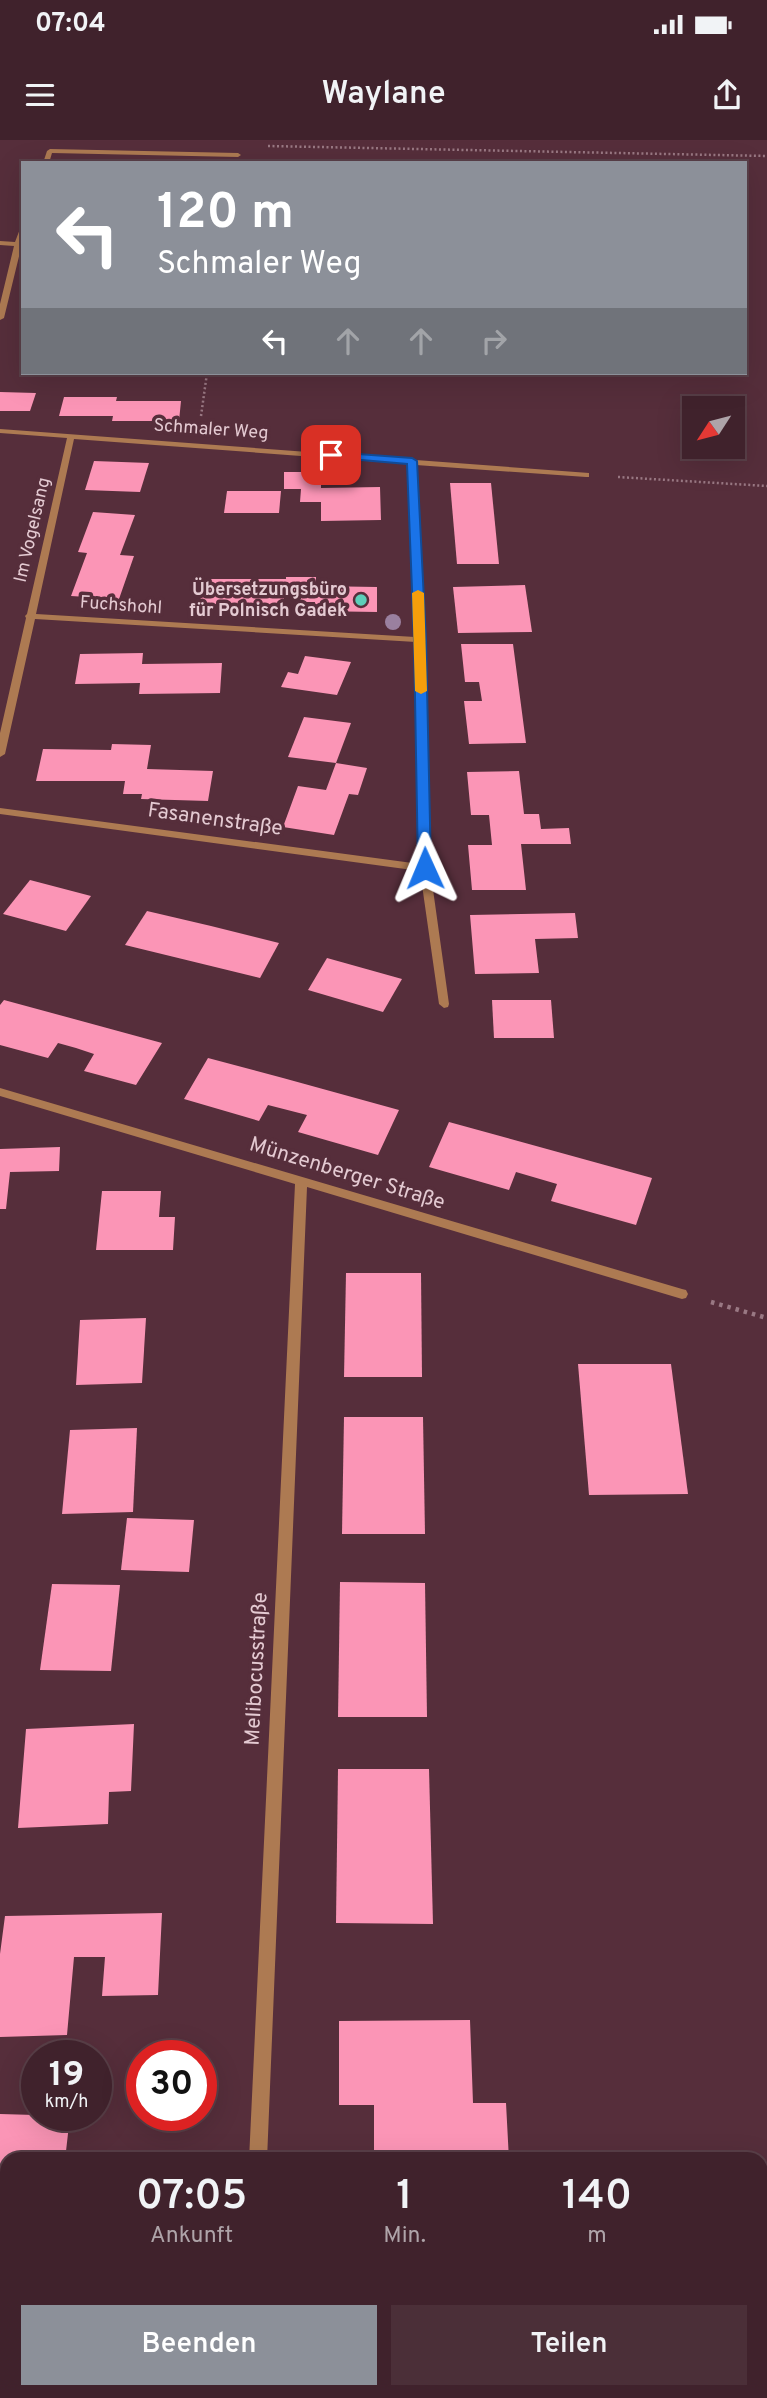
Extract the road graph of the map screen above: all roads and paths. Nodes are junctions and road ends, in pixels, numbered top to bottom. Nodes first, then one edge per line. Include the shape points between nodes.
1 (267, 146) dead end
2 (238, 155) dead end
3 (767, 156) edge
4 (47, 161) edge
5 (21, 235) edge
6 (0, 243) edge
7 (18, 244) junction
8 (0, 318) edge
9 (207, 375) edge
10 (0, 431) edge
11 (71, 436) junction
12 (195, 444) junction
13 (412, 461) junction
14 (586, 475) joint
15 (767, 486) edge
16 (29, 616) junction
17 (420, 640) junction
18 (0, 754) edge
19 (0, 811) edge
20 (425, 868) junction
21 (444, 1004) dead end
22 (0, 1092) edge
23 (301, 1181) junction
24 (682, 1294) joint
25 (767, 1318) edge
26 (258, 2152) edge

1 - 3 path
2 - 4 street via 50,151
5 - 7 street
6 - 7 street
7 - 8 street
9 - 12 path
10 - 11 street, Schmaler Weg
11 - 12 street, Schmaler Weg
11 - 16 street, Im Vogelsang
12 - 13 street, Schmaler Weg
13 - 14 street, Schmaler Weg
13 - 17 street
14 - 15 path
16 - 17 street, Fuchshohl
16 - 18 street, Im Vogelsang
17 - 20 street
19 - 20 street, Fasanenstraße
20 - 21 street
22 - 23 street, Münzenberger Straße
23 - 24 street, Münzenberger Straße
23 - 26 street, Melibocusstraße
24 - 25 path

